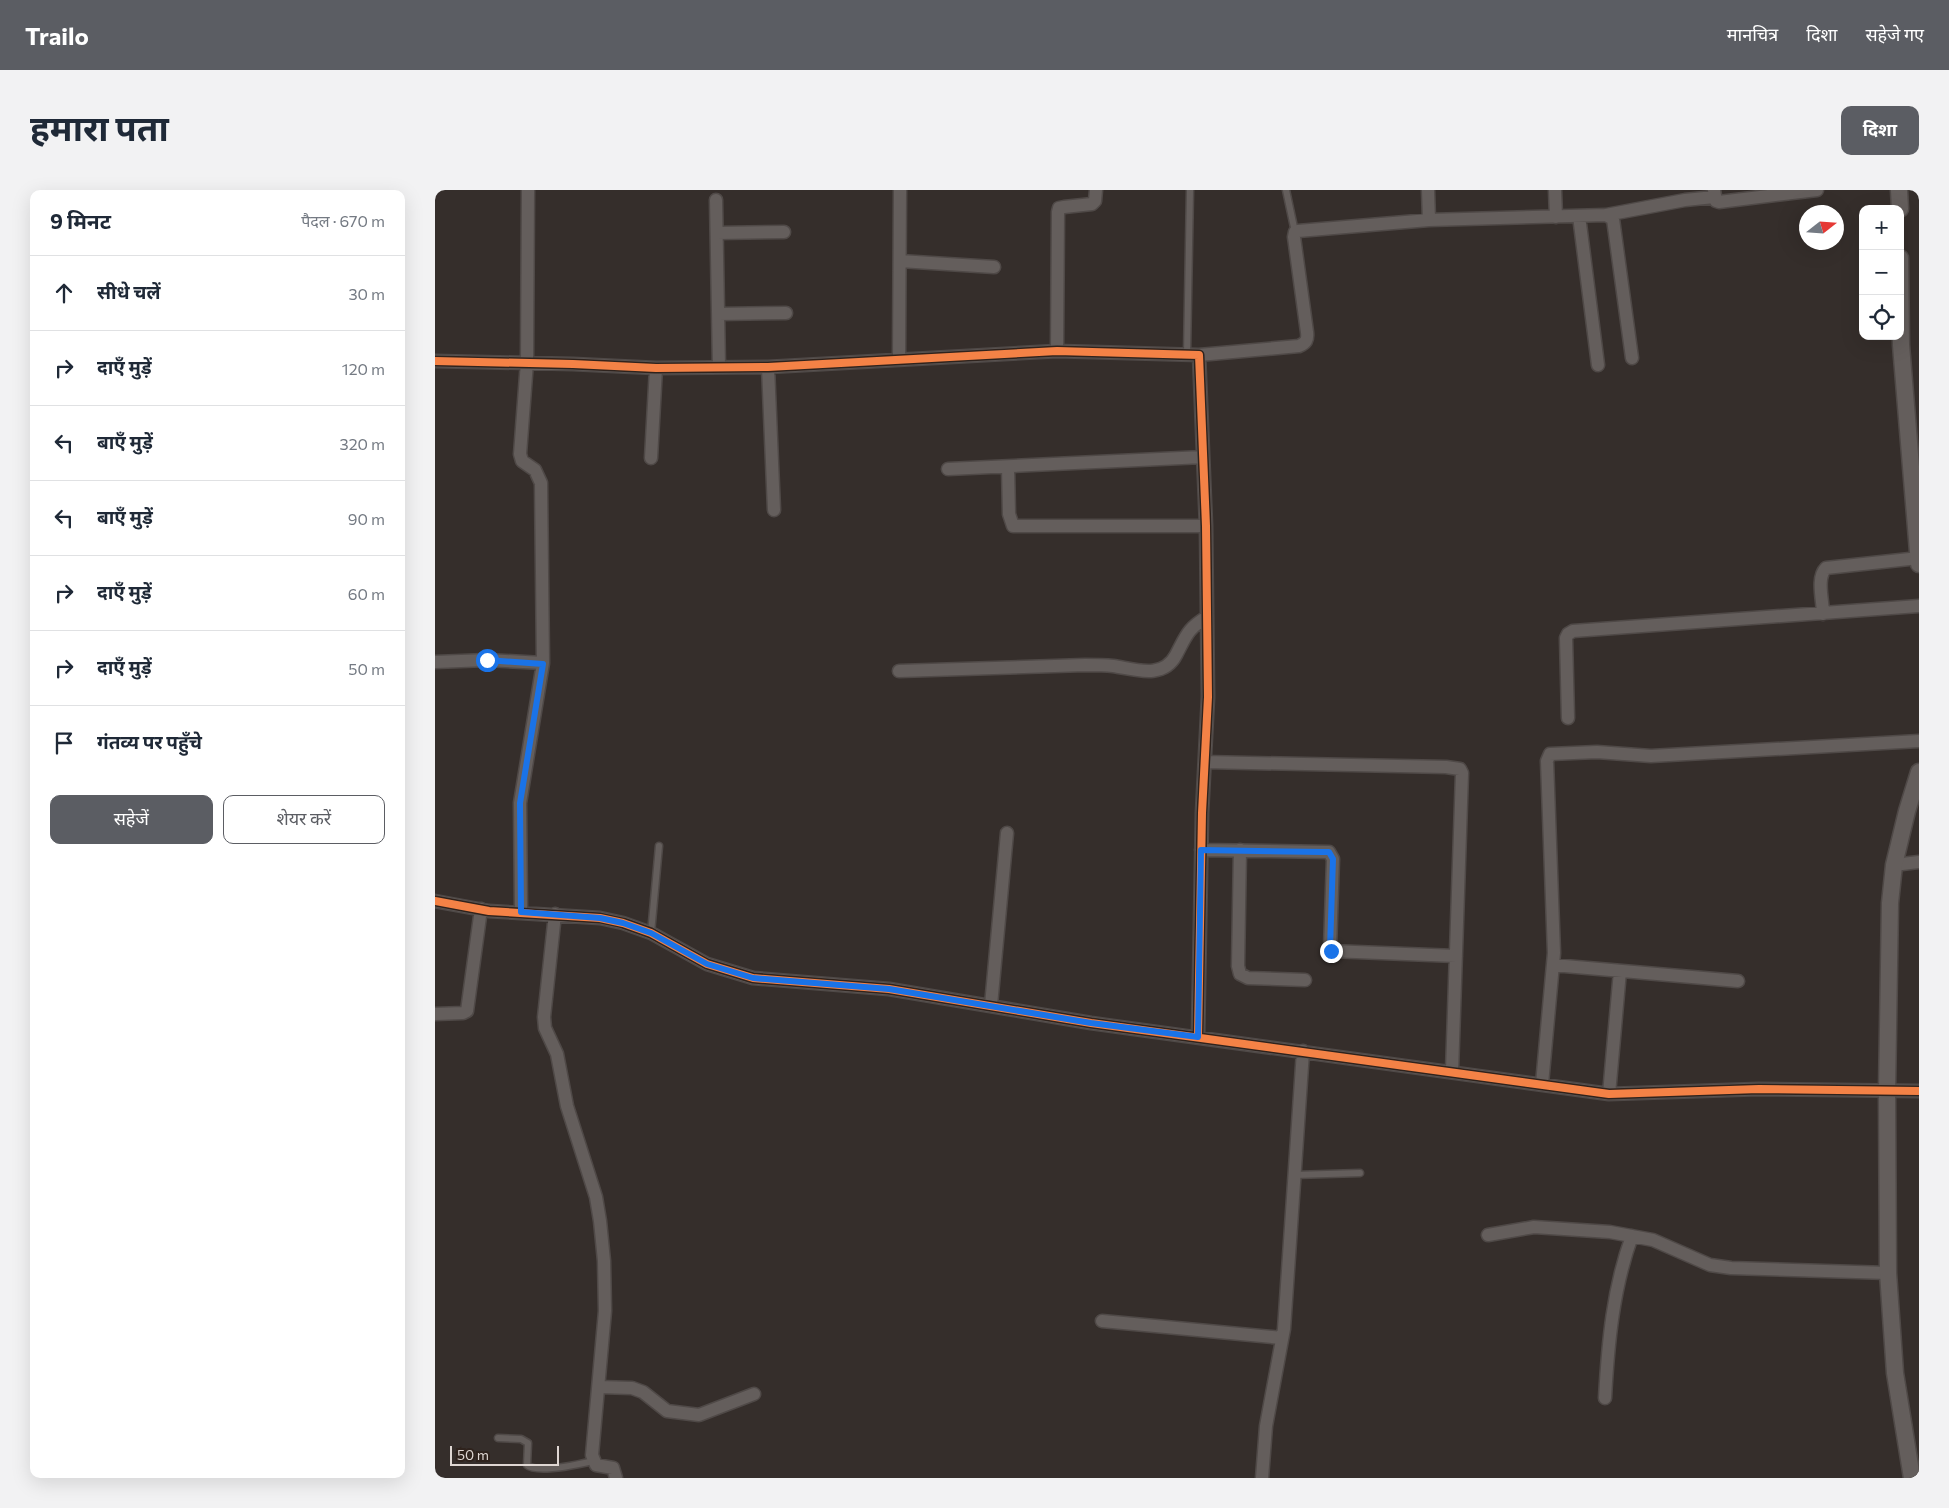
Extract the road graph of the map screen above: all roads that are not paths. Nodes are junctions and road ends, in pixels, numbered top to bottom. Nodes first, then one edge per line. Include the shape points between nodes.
1 (529, 190) edge
2 (900, 190) edge
3 (1096, 190) edge
4 (1190, 190) edge
5 (1286, 190) edge
6 (1428, 190) edge
7 (1555, 190) edge
8 (1817, 190) edge
9 (1899, 190) edge
10 (1714, 194) edge
11 (716, 200) dead end
12 (1900, 205) edge
13 (1606, 215) junction
14 (1555, 216) junction
15 (1579, 216) junction
16 (1429, 220) junction
17 (784, 232) dead end
18 (1295, 232) junction
19 (717, 233) junction
20 (900, 261) junction
21 (994, 267) dead end
22 (1900, 295) edge
23 (786, 313) dead end
24 (719, 314) junction
25 (1057, 351) junction
26 (1193, 354) junction
27 (899, 358) junction
28 (1632, 358) dead end
29 (435, 361) edge
30 (527, 362) junction
31 (1598, 365) dead end
32 (768, 366) junction
33 (719, 367) junction
34 (656, 368) junction
35 (1203, 457) junction
36 (651, 458) dead end
37 (1008, 467) junction
38 (948, 469) dead end
39 (774, 510) dead end
40 (1206, 526) junction
41 (1918, 539) edge
42 (1919, 558) edge
43 (1919, 564) edge
44 (1919, 606) edge
45 (1823, 614) junction
46 (1207, 617) junction
47 (435, 662) edge
48 (543, 664) junction
49 (899, 671) dead end
50 (1568, 718) dead end
51 (1919, 741) edge
52 (1205, 762) junction
53 (1919, 772) edge
54 (1007, 833) dead end
55 (659, 846) dead end
56 (1201, 850) junction
57 (1240, 850) junction
58 (1919, 862) edge
59 (1894, 864) junction
60 (435, 901) edge
61 (481, 909) junction
62 (521, 912) junction
63 (555, 914) junction
64 (651, 933) junction
65 (1456, 956) junction
66 (1553, 965) junction
67 (1620, 971) junction
68 (1305, 980) dead end
69 (1738, 981) dead end
70 (991, 1005) junction
71 (435, 1014) edge
72 (1198, 1037) junction
73 (1303, 1051) junction
74 (1452, 1071) junction
75 (1542, 1084) junction
76 (1887, 1091) junction
77 (1919, 1091) edge
78 (1609, 1094) junction
79 (1360, 1173) dead end
80 (1293, 1175) junction
81 (1489, 1235) dead end
82 (1632, 1236) junction
83 (1888, 1273) junction
84 (1102, 1321) dead end
85 (1282, 1338) junction
86 (599, 1387) junction
87 (754, 1394) dead end
88 (1605, 1398) dead end
89 (498, 1438) dead end
90 (593, 1461) junction
91 (616, 1478) edge
92 (1262, 1478) edge
93 (1912, 1478) edge

1 - 30 street
2 - 20 street
3 - 25 street via 1092,204 1059,208 1058,212
4 - 26 lane
5 - 18 lane
6 - 16 street
7 - 14 street
8 - 10 street via 1719,202
9 - 12 street
10 - 13 street
11 - 19 street
13 - 15 street
13 - 28 street via 1613,219
14 - 15 street
14 - 16 street
15 - 31 street
16 - 18 street
17 - 19 street
18 - 26 street via 1308,339 1304,344
19 - 24 street
20 - 21 street
20 - 27 street
22 - 41 street via 1901,345
23 - 24 street
24 - 33 street
25 - 26 street
25 - 27 street
26 - 35 street
27 - 32 street
29 - 30 street
30 - 34 street
30 - 48 street via 520,454 521,461 535,470 541,483
32 - 33 street
32 - 39 street
33 - 34 street
34 - 36 street
35 - 37 street
35 - 40 street
37 - 38 street
37 - 40 street via 1009,514 1013,526
40 - 46 street
41 - 42 street
42 - 43 street
42 - 45 street via 1825,568 1821,579
44 - 45 street
45 - 50 street via 1573,631 1566,638
46 - 49 street via 1187,632 1174,659 1156,670 1144,672 1085,665
46 - 52 street
47 - 48 street via 487,660
48 - 62 street via 520,803
51 - 66 street via 1651,756 1597,752 1550,754 1547,761
52 - 56 street
52 - 65 street via 1460,769
53 - 59 street
54 - 70 street
55 - 64 lane
56 - 57 street
56 - 72 street
57 - 65 street via 1333,855 1331,951
57 - 68 street via 1240,974 1248,978
58 - 59 street
59 - 76 street via 1890,903
60 - 61 street
61 - 62 street
61 - 71 street via 467,1010
62 - 63 street
63 - 64 street via 600,918
63 - 86 street via 544,1018 557,1054 567,1106 596,1197 600,1220 605,1311
64 - 70 street via 707,964 753,978 889,989
65 - 74 street
66 - 67 street
66 - 75 street
67 - 69 street
67 - 78 street
70 - 72 street via 1091,1023
72 - 73 street
73 - 74 street
73 - 80 street
74 - 75 street
75 - 78 street
76 - 77 street
76 - 78 street via 1759,1089
76 - 83 street
79 - 80 lane
80 - 85 street
81 - 82 street via 1534,1227
82 - 83 street via 1668,1246 1710,1265
82 - 88 street via 1622,1264 1609,1338
83 - 93 street via 1895,1373
84 - 85 street
85 - 92 street via 1266,1426
86 - 87 street via 632,1388 643,1392 667,1411 699,1415
86 - 90 street
89 - 90 lane via 525,1440 529,1447 527,1465 533,1468
90 - 91 street via 613,1468

